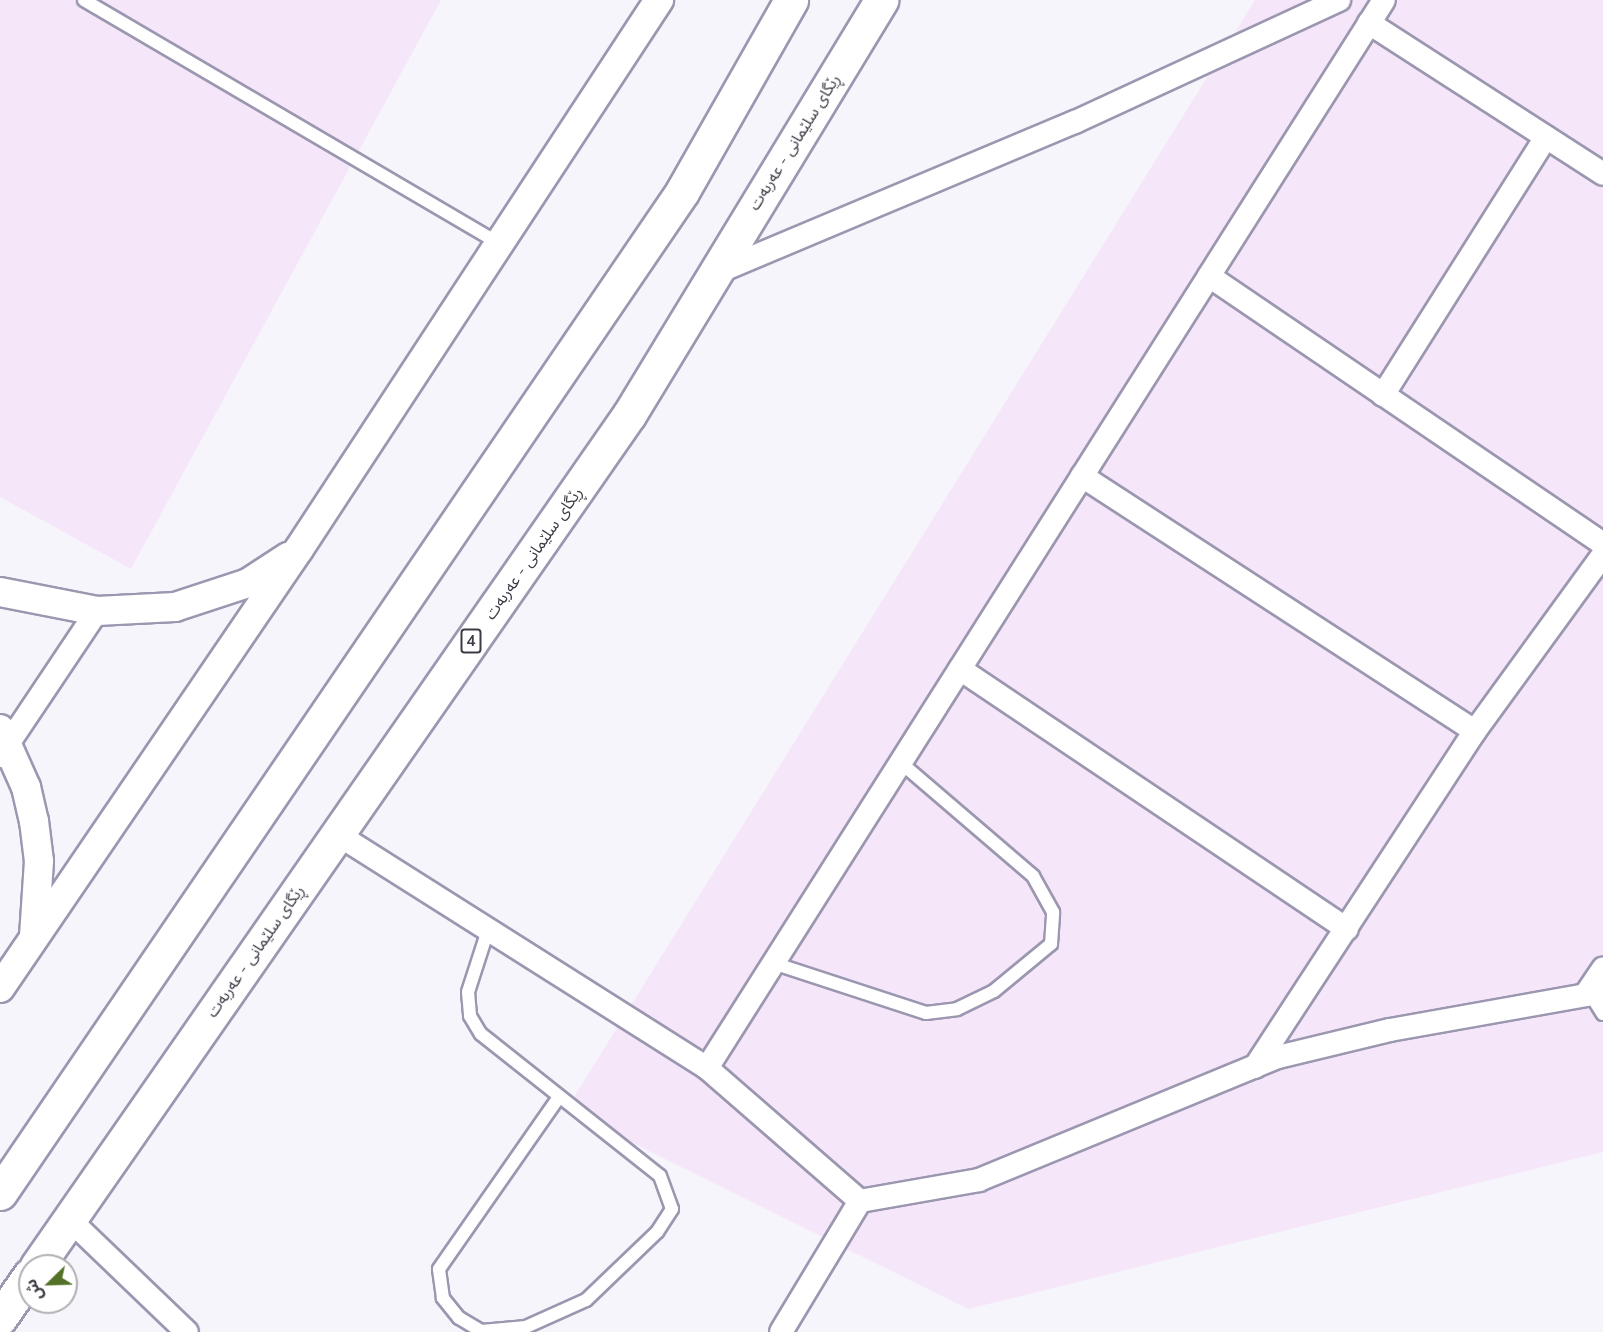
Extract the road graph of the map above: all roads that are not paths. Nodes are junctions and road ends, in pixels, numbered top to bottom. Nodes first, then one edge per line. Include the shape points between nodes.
1 (84, 0) edge
2 (659, 0) edge
3 (791, 0) edge
4 (881, 0) edge
5 (1339, 0) edge
6 (1384, 0) edge
7 (1369, 23) junction
8 (1545, 137) junction
9 (1603, 174) edge
10 (500, 244) junction
11 (712, 275) junction
12 (1209, 276) junction
13 (1383, 395) junction
14 (1082, 476) junction
15 (1603, 544) edge
16 (299, 549) junction
17 (1603, 555) edge
18 (0, 592) edge
19 (97, 611) junction
20 (960, 669) junction
21 (1475, 730) junction
22 (3, 743) edge
23 (901, 763) junction
24 (337, 834) junction
25 (1347, 929) junction
26 (488, 930) junction
27 (34, 938) junction
28 (773, 963) junction
29 (1603, 969) edge
30 (0, 988) edge
31 (1596, 992) edge
32 (1603, 1014) edge
33 (1255, 1066) junction
34 (707, 1068) junction
35 (560, 1096) junction
36 (0, 1193) edge
37 (860, 1201) junction
38 (69, 1219) junction
39 (44, 1254) edge
40 (18, 1292) edge
41 (0, 1318) edge
42 (187, 1332) edge
43 (781, 1332) edge

1 - 10 lane
2 - 10 street
3 - 36 highway via 682,192
4 - 11 highway, ڕێگای سلێمانی - عەربەت / 4
5 - 11 street via 1075,122
6 - 7 street
7 - 8 street
7 - 12 street
8 - 9 street
8 - 13 street
10 - 16 street
11 - 24 highway, ڕێگای سلێمانی - عەربەت / 4 via 629,415
12 - 13 street
12 - 14 street
13 - 15 street
14 - 20 street
14 - 21 street
16 - 19 street via 211,599 175,607
16 - 27 street
17 - 21 street
18 - 19 street
19 - 22 street
20 - 23 street
20 - 25 street
21 - 25 street
22 - 27 street via 26,788 38,851
23 - 28 street
23 - 28 lane via 1033,876 1053,912 1051,944 994,991 957,1009 926,1013
24 - 26 street
24 - 38 highway, ڕێگای سلێمانی - عەربەت / 4
25 - 33 street
26 - 34 street
26 - 35 lane via 468,992 470,1016 481,1034
27 - 30 street
28 - 34 street
29 - 31 street
31 - 32 lane
31 - 33 street via 1390,1030
33 - 37 street via 979,1180
34 - 37 street
35 - 35 lane via 660,1176 672,1209 657,1232 586,1300 526,1327 481,1331 459,1318 443,1298 439,1269
37 - 43 street
38 - 39 highway, ڕێگای سلێمانی - عەربەت / 4
38 - 42 street
40 - 41 highway

